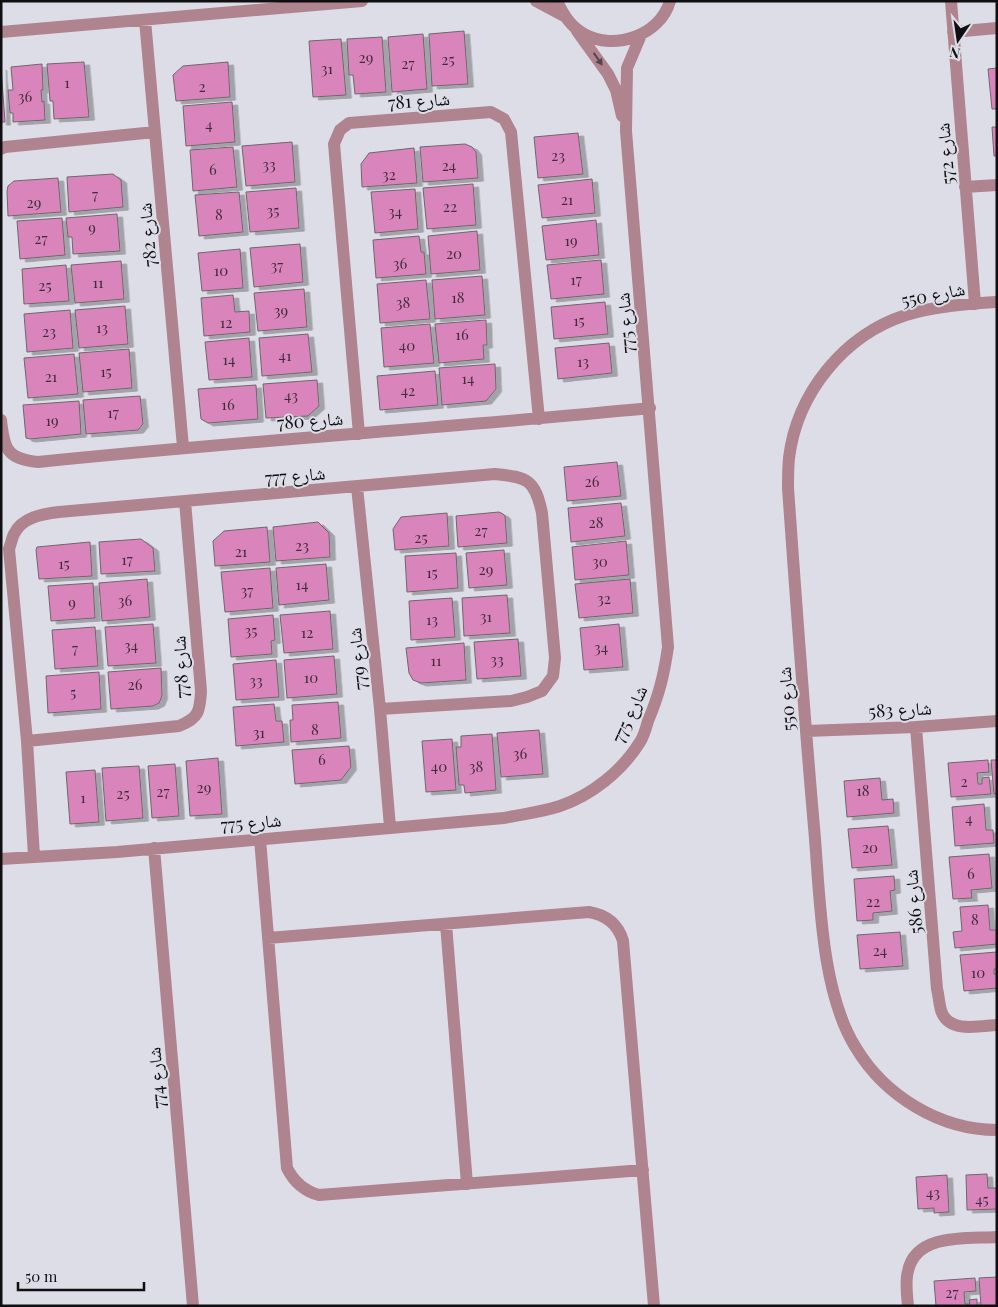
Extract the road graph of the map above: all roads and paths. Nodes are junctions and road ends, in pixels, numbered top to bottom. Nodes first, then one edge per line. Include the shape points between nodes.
1 (362, 1) edge
2 (536, 1) edge
3 (557, 1) edge
4 (670, 1) edge
5 (951, 1) edge
6 (332, 2) edge
7 (566, 18) junction
8 (145, 20) junction
9 (997, 28) edge
10 (1, 32) edge
11 (953, 32) junction
12 (641, 35) junction
13 (626, 130) junction
14 (155, 132) junction
15 (1, 149) edge
16 (997, 184) edge
17 (966, 186) junction
18 (997, 302) edge
19 (975, 304) junction
20 (650, 408) junction
21 (1, 420) edge
22 (539, 420) junction
23 (359, 434) junction
24 (183, 447) junction
25 (357, 487) junction
26 (185, 502) junction
27 (380, 709) junction
28 (997, 721) edge
29 (916, 727) junction
30 (806, 731) junction
31 (27, 741) junction
32 (390, 827) junction
33 (260, 839) junction
34 (154, 848) junction
35 (34, 856) junction
36 (1, 859) edge
37 (446, 924) junction
38 (268, 938) junction
39 (997, 1025) edge
40 (997, 1130) edge
41 (643, 1170) junction
42 (467, 1184) junction
43 (997, 1237) edge
44 (193, 1306) edge
45 (654, 1306) edge
46 (908, 1306) edge

1 - 6 street
2 - 7 street
3 - 7 street
4 - 12 street via 657,23
5 - 11 street, شارع 572
6 - 8 street
7 - 12 street via 584,34 602,40 622,41
7 -> 13 street, شارع 775 via 608,74 616,90
8 - 10 street
8 - 14 street, شارع 782
9 - 11 street
11 - 17 street, شارع 572
12 - 13 street, شارع 775 via 627,68
13 - 20 street, شارع 775
14 - 15 street
14 - 24 street, شارع 782
16 - 17 street
17 - 19 street, شارع 572
18 - 19 street, شارع 550
19 - 30 street, شارع 550 via 906,315 877,328 846,349 824,372 800,415 789,457 788,488
20 - 22 street, شارع 780
20 - 32 street, شارع 775 via 668,647 663,680 641,741 624,764 604,781 561,806 504,818
21 - 24 street, شارع 780 via 8,451 23,461
22 - 23 street, شارع 780
22 - 23 street, شارع 781 via 511,132 504,119 491,112 349,123 340,130 334,144
23 - 24 street, شارع 780
25 - 26 street, شارع 777
25 - 27 street, شارع 779
25 - 27 street, شارع 777 via 494,474 514,476 529,481 538,494 542,513 555,658 553,676 542,691 511,701
26 - 31 street, شارع 777 via 44,514 23,522 14,533 10,549
26 - 31 street, شارع 778 via 201,691 196,717 179,726
27 - 32 street, شارع 779
28 - 29 street, شارع 583
29 - 30 street, شارع 583
29 - 39 street, شارع 586 via 941,1012 954,1025
30 - 40 street, شارع 550 via 827,960 842,1022 866,1063 893,1092 939,1118
31 - 35 street, شارع 777
32 - 33 street, شارع 775
33 - 34 street, شارع 775
33 - 38 street
34 - 35 street, شارع 775
34 - 44 street, شارع 774
35 - 36 street, شارع 775
37 - 38 street
37 - 41 street via 589,912 604,916 616,926 623,942
37 - 42 street
38 - 42 street via 287,1168 294,1180 305,1190 319,1195
41 - 42 street
41 - 45 street
43 - 46 street via 936,1241 924,1247 912,1258 907,1272

